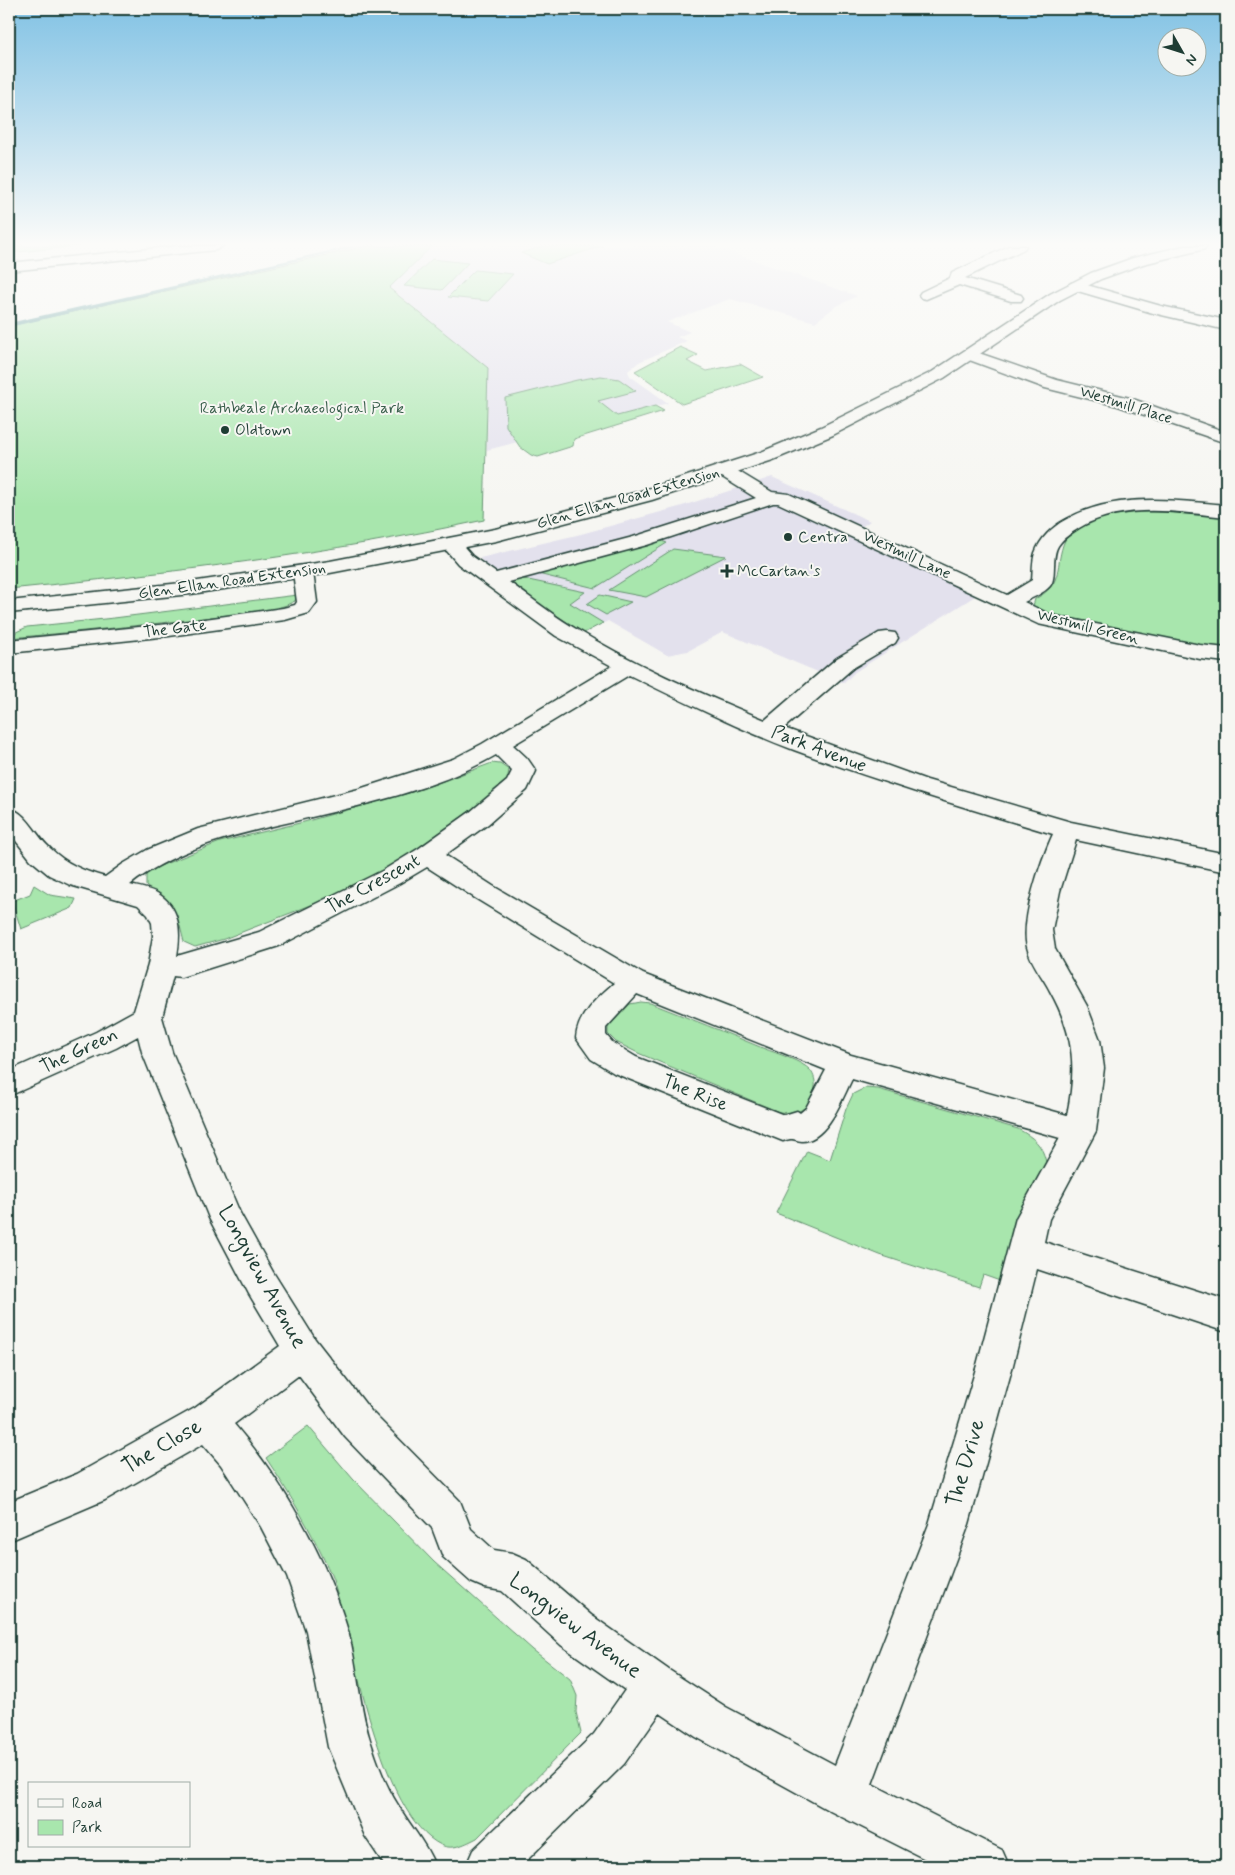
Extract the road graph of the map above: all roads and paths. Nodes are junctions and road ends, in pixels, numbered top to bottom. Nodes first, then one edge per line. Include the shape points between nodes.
1 (1000, 334) edge
2 (970, 355) junction
3 (1226, 438) edge
4 (725, 471) junction
5 (768, 497) junction
6 (1226, 512) edge
7 (451, 544) junction
8 (303, 572) junction
9 (492, 580) junction
10 (1009, 602) junction
11 (9, 607) edge
12 (887, 638) dead end
13 (9, 647) edge
14 (1226, 656) edge
15 (628, 666) junction
16 (768, 730) junction
17 (498, 744) junction
18 (9, 816) edge
19 (1068, 830) junction
20 (427, 855) junction
21 (1226, 863) edge
22 (110, 887) junction
23 (162, 966) junction
24 (633, 981) junction
25 (147, 1017) junction
26 (844, 1065) junction
27 (9, 1084) edge
28 (1080, 1131) junction
29 (1024, 1250) junction
30 (1226, 1316) edge
31 (302, 1351) junction
32 (208, 1421) junction
33 (9, 1522) edge
34 (654, 1685) junction
35 (846, 1795) junction
36 (412, 1866) edge
37 (489, 1866) edge
38 (986, 1866) edge

1 - 2 street, Glen Ellan Road Extension
2 - 3 street, Westmill Place via 1051,384 1124,402
2 - 4 street, Glen Ellan Road Extension via 930,380 835,428
4 - 5 street, Westmill Lane
4 - 7 street, Glen Ellan Road Extension via 597,510
5 - 9 street via 650,538
5 - 10 street, Westmill Lane via 782,498
6 - 10 street, Westmill Green via 1135,506 1096,511 1055,535 1045,554 1042,584
7 - 8 street, Glen Ellan Road Extension
7 - 9 street, Park Avenue via 465,560
8 - 11 street, Glen Ellan Road Extension via 191,588
8 - 13 street, The Gate via 307,602 302,609 285,614
9 - 15 street, Park Avenue via 564,631
10 - 14 street, Westmill Green via 1045,620
12 - 16 street via 845,663
15 - 16 street, Park Avenue
15 - 17 street
16 - 19 street, Park Avenue via 918,785
17 - 20 street, The Crescent via 524,771 518,785
17 - 22 street via 453,767 386,789 236,826 173,848 148,859
18 - 22 street via 40,854 58,869 79,879
19 - 21 street, Park Avenue
19 - 28 street, The Drive via 1060,847 1038,930 1040,949 1072,1006 1085,1040 1088,1068
20 - 23 street, The Crescent via 269,939 181,967
20 - 24 street
22 - 23 street via 147,900 158,908 166,923 167,936
23 - 25 street
24 - 26 street
24 - 26 street, The Rise via 592,1025 591,1038 602,1051 625,1065 783,1128 797,1124 802,1128 816,1116
25 - 27 street, The Green via 106,1040
25 - 31 street, Longview Avenue via 157,1052 226,1218
26 - 28 street
28 - 29 street, The Drive via 1033,1218
29 - 30 street
29 - 35 street, The Drive via 949,1524
31 - 32 street, The Close
31 - 34 street, Longview Avenue via 358,1424 446,1515 457,1543 485,1568 512,1573 576,1630
32 - 33 street, The Close via 91,1487
32 - 36 street via 234,1452 275,1513 304,1568 327,1631 350,1747 381,1820
34 - 35 street, Longview Avenue via 711,1722
34 - 37 street, Longview Avenue via 609,1749
35 - 38 street, Longview Avenue

